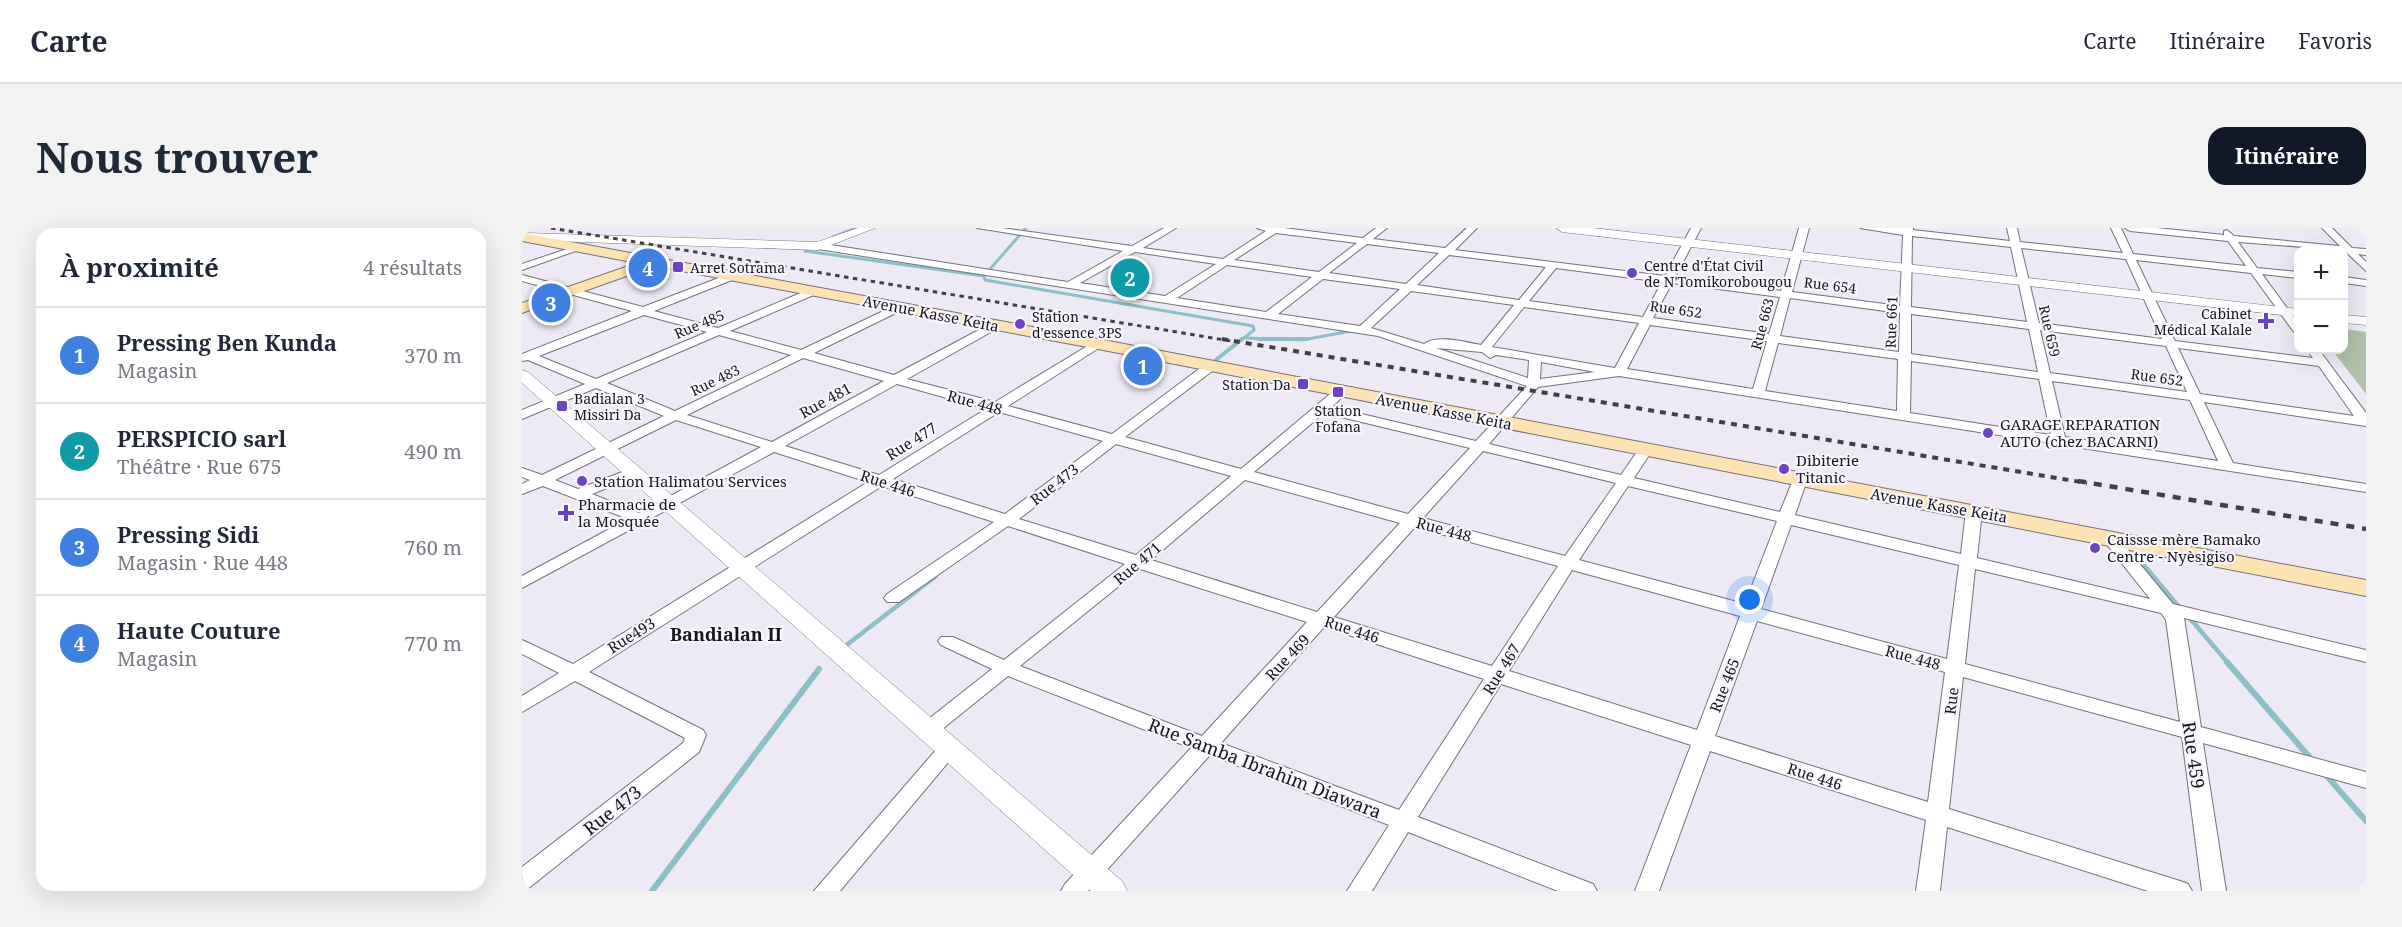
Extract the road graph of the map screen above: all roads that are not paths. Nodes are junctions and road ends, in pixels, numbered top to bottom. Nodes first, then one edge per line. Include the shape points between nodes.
1 (869, 228) edge
2 (982, 228) edge
3 (1065, 228) edge
4 (1171, 228) edge
5 (1262, 228) edge
6 (1382, 228) edge
7 (1472, 228) edge
8 (1562, 228) edge
9 (1696, 228) edge
10 (1804, 228) edge
11 (1865, 228) edge
12 (2012, 228) edge
13 (2116, 228) edge
14 (2130, 228) edge
15 (2223, 228) edge
16 (2327, 228) edge
17 (1276, 229) edge
18 (1908, 230) edge
19 (524, 237) edge
20 (1047, 237) junction
21 (2231, 238) junction
22 (605, 239) junction
23 (1365, 241) junction
24 (1689, 243) junction
25 (2016, 244) junction
26 (818, 246) junction
27 (2309, 246) edge
28 (2344, 246) edge
29 (579, 248) junction
30 (1133, 249) junction
31 (2348, 250) joint
32 (1447, 252) junction
33 (2366, 252) edge
34 (1797, 255) junction
35 (2129, 257) junction
36 (653, 262) junction
37 (1225, 262) junction
38 (1553, 265) junction
39 (522, 267) edge
40 (1907, 268) junction
41 (2366, 268) edge
42 (2255, 270) junction
43 (1322, 275) junction
44 (2294, 275) edge
45 (733, 276) junction
46 (522, 278) edge
47 (1669, 280) junction
48 (2348, 281) edge
49 (2024, 282) junction
50 (2366, 283) edge
51 (1069, 285) junction
52 (1408, 287) junction
53 (570, 291) junction
54 (814, 291) junction
55 (1786, 295) junction
56 (2148, 296) junction
57 (1167, 300) junction
58 (1523, 303) junction
59 (900, 307) junction
60 (522, 308) edge
61 (1906, 310) junction
62 (643, 311) junction
63 (2292, 313) edge
64 (1269, 315) junction
65 (2348, 319) edge
66 (1647, 321) junction
67 (2366, 321) edge
68 (996, 325) junction
69 (2034, 326) junction
70 (1363, 330) junction
71 (719, 332) junction
72 (1774, 338) junction
73 (1098, 344) junction
74 (2170, 344) junction
75 (1420, 346) junction
76 (1485, 348) junction
77 (2316, 354) edge
78 (802, 355) junction
79 (525, 357) edge
80 (1905, 357) junction
81 (1535, 358) junction
82 (2323, 363) junction
83 (1211, 366) junction
84 (1619, 372) junction
85 (522, 375) edge
86 (1509, 375) junction
87 (2045, 376) junction
88 (896, 380) junction
89 (596, 383) junction
90 (1534, 384) junction
91 (1341, 392) junction
92 (1758, 394) junction
93 (2195, 397) junction
94 (553, 402) junction
95 (996, 407) junction
96 (1321, 408) junction
97 (522, 415) edge
98 (676, 416) junction
99 (1903, 416) junction
100 (2365, 421) edge
101 (1501, 423) junction
102 (1113, 439) junction
103 (2059, 441) junction
104 (1480, 446) junction
105 (773, 447) junction
106 (608, 449) junction
107 (1646, 449) junction
108 (2228, 467) junction
109 (522, 472) edge
110 (634, 472) junction
111 (1242, 474) junction
112 (544, 480) junction
113 (879, 480) junction
114 (1626, 480) junction
115 (1800, 480) junction
116 (2366, 488) edge
117 (522, 490) edge
118 (581, 493) junction
119 (669, 504) junction
120 (1974, 511) junction
121 (1786, 518) junction
122 (641, 519) junction
123 (1007, 520) junction
124 (1409, 520) junction
125 (2109, 537) junction
126 (1968, 561) junction
127 (1138, 562) junction
128 (1568, 563) junction
129 (741, 566) junction
130 (522, 583) edge
131 (2366, 588) edge
132 (893, 598) dead end
133 (2171, 612) junction
134 (1751, 613) junction
135 (1321, 620) junction
136 (947, 641) dead end
137 (522, 646) edge
138 (2366, 656) edge
139 (1008, 669) junction
140 (1955, 669) junction
141 (574, 672) junction
142 (1498, 675) junction
143 (522, 705) edge
144 (2191, 733) junction
145 (938, 739) junction
146 (1703, 741) junction
147 (1205, 745) junction
148 (2366, 780) edge
149 (1937, 814) junction
150 (1404, 822) junction
151 (522, 880) edge
152 (1082, 881) edge
153 (826, 891) edge
154 (1112, 891) edge
155 (1359, 891) edge
156 (1585, 891) edge
157 (1647, 891) edge
158 (1928, 891) edge
159 (2180, 891) edge
160 (2214, 891) edge

1 - 26 street
2 - 20 street, Rue 652
3 - 20 street
4 - 30 street
5 - 17 street, Rue 654
6 - 23 street
7 - 32 street
8 - 24 street
9 - 24 street
10 - 34 street, Rue 663
11 - 18 street
12 - 25 street, Rue 659
13 - 35 street
14 - 21 street
15 - 21 street
16 - 28 street
17 - 23 street, Rue 654
17 - 37 street
18 - 25 street
18 - 40 street, Rue 661
19 - 22 street
19 - 29 main road, Avenue Kasse Keita
20 - 30 street, Rue 652
21 - 27 street
21 - 42 street
22 - 26 street
22 - 29 main road via 584,243
23 - 32 street, Rue 654
23 - 43 street
24 - 34 street
24 - 47 street
25 - 35 street
25 - 49 street, Rue 659
26 - 51 street
29 - 36 main road, Avenue Kasse Keita
29 - 39 street
30 - 37 street, Rue 652
30 - 51 street
31 - 33 street
31 - 41 street
32 - 38 street, Rue 654
32 - 52 street
34 - 40 street
34 - 55 street, Rue 663
35 - 42 street
35 - 56 street
36 - 45 main road, Avenue Kasse Keita
36 - 53 main road
37 - 43 street, Rue 652
37 - 57 street
38 - 47 street, Rue 654
38 - 58 street
40 - 49 street
40 - 61 street, Rue 661
42 - 44 street
42 - 63 street
43 - 52 street, Rue 652
43 - 64 street
45 - 54 main road, Avenue Kasse Keita
45 - 62 street
46 - 53 street, Rue 448
47 - 55 street, Rue 654
47 - 66 street
48 - 50 street
49 - 56 street
49 - 69 street, Rue 659
51 - 57 street
52 - 58 street, Rue 652
52 - 70 street
53 - 60 main road
53 - 62 street, Rue 448
54 - 59 main road, Avenue Kasse Keita
54 - 71 street, Rue 485
55 - 61 street, Rue 654
55 - 72 street, Rue 663
56 - 63 street
56 - 74 street
57 - 64 street
58 - 66 street, Rue 652
58 - 76 street
59 - 68 main road, Avenue Kasse Keita
59 - 78 street, Rue 483
61 - 69 street, Rue 654
61 - 80 street, Rue 661
62 - 71 street, Rue 448
62 - 79 street
64 - 70 street
65 - 67 street
66 - 72 street, Rue 652
66 - 84 street
68 - 73 main road, Avenue Kasse Keita
68 - 88 street, Rue 481
69 - 74 street, Rue 654
69 - 87 street, Rue 659
70 - 75 street
71 - 78 street, Rue 448
71 - 89 street, Rue 485
72 - 80 street, Rue 652
72 - 92 street, Rue 663
73 - 83 main road, Avenue Kasse Keita
73 - 95 street, Rue 477
74 - 82 street, Rue 654
74 - 93 street
75 - 76 street via 1455,344
75 - 86 street
76 - 81 street
76 - 86 street
77 - 82 street
78 - 88 street, Rue 448
78 - 98 street, Rue 483
79 - 89 street, Rue 446
80 - 87 street, Rue 652
80 - 99 street, Rue 661
81 - 84 street
81 - 90 street
82 - 100 street
83 - 91 main road, Avenue Kasse Keita
83 - 102 street, Rue 473
84 - 90 street
84 - 92 street
85 - 94 street
86 - 90 street
87 - 93 street, Rue 652
87 - 103 street, Rue 659
88 - 95 street, Rue 448
88 - 105 street, Rue 481
89 - 94 street, Rue 485
89 - 98 street, Rue 446
90 - 101 street, Rue 469
91 - 96 street, Rue 471
91 - 101 main road, Avenue Kasse Keita
92 - 99 street
93 - 100 street, Rue 652
93 - 108 street
94 - 97 street, Rue 485
94 - 106 street
95 - 102 street, Rue 448
95 - 113 street, Rue 477
96 - 104 street
96 - 111 street, Rue 471
98 - 105 street, Rue 446
98 - 106 street, Rue 483
99 - 103 street
101 - 104 street, Rue 469
101 - 107 main road, Avenue Kasse Keita
102 - 111 street, Rue 448
102 - 123 street, Rue 473
103 - 108 street
104 - 114 street
104 - 124 street, Rue 469
105 - 113 street, Rue 446
105 - 119 street, Rue 481
106 - 110 street
106 - 112 street, Rue 483
107 - 114 street, Rue 467
107 - 115 main road, Avenue Kasse Keita
108 - 116 street
109 - 112 street
110 - 118 street
110 - 119 street
111 - 124 street, Rue 448
111 - 127 street, Rue 471
112 - 117 street, Rue 483
112 - 118 street
113 - 123 street, Rue 446
113 - 129 street, Rue 477
114 - 121 street
114 - 128 street, Rue 467
115 - 120 main road, Avenue Kasse Keita
115 - 121 street, Rue 465
118 - 122 street
119 - 122 street, Rue 481
119 - 129 street
120 - 125 main road, Avenue Kasse Keita
120 - 126 street, Rue
121 - 126 street
121 - 134 street, Rue 465
122 - 130 street, Rue 481
123 - 127 street, Rue 446
123 - 132 street, Rue 473
124 - 128 street, Rue 448
124 - 135 street, Rue 469
125 - 131 main road, Avenue Kasse Keita
125 - 133 street
126 - 133 street
126 - 140 street, Rue
127 - 135 street, Rue 446
127 - 139 street, Rue 471
128 - 134 street, Rue 448
128 - 142 street, Rue 467
129 - 141 street, Rue493
129 - 145 street
133 - 138 street
133 - 144 street, Rue 459
134 - 140 street, Rue 448
134 - 146 street, Rue 465
135 - 142 street, Rue 446
135 - 147 street, Rue 469
136 - 139 street, Rue Samba Ibrahim Diawara
137 - 141 street
139 - 145 street, Rue 471
139 - 147 street, Rue Samba Ibrahim Diawara
140 - 144 street, Rue 448
140 - 149 street, Rue
141 - 143 street, Rue493
141 - 151 street, Rue 473 via 696,735 692,747
142 - 146 street, Rue 446
142 - 150 street, Rue 467
144 - 148 street, Rue 448
144 - 160 street, Rue 459
145 - 152 street
145 - 153 street, Rue 471
146 - 149 street, Rue 446
146 - 157 street, Rue 465
147 - 150 street, Rue Samba Ibrahim Diawara
147 - 152 street, Rue 469
149 - 158 street, Rue
149 - 159 street, Rue 446
150 - 155 street, Rue 467
150 - 156 street, Rue Samba Ibrahim Diawara
152 - 154 street

